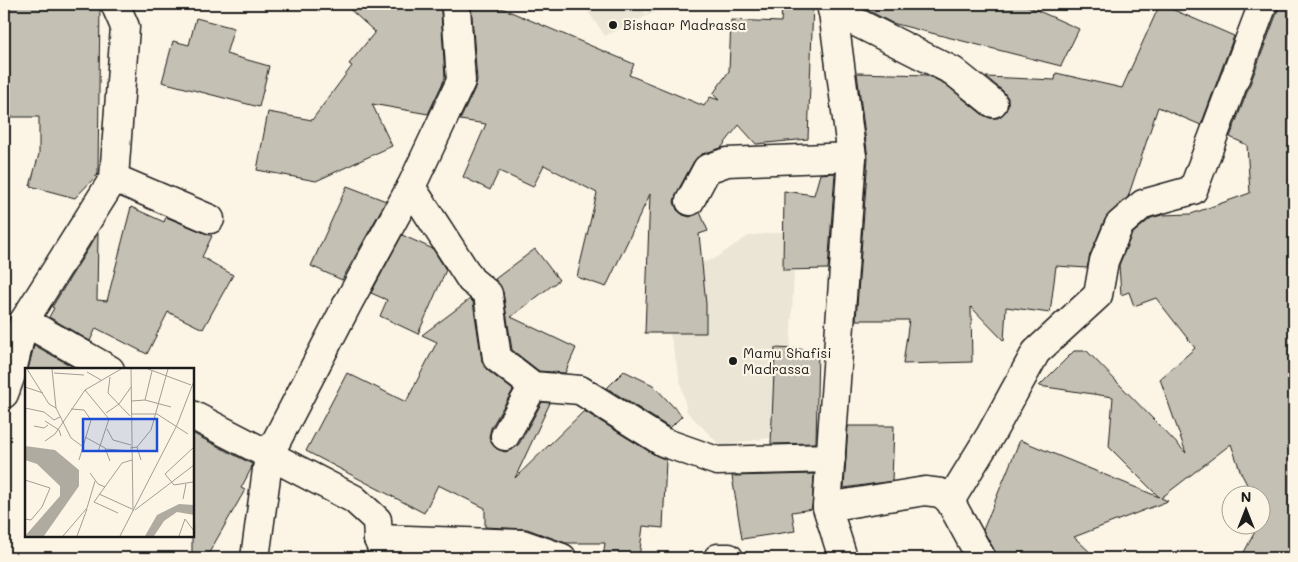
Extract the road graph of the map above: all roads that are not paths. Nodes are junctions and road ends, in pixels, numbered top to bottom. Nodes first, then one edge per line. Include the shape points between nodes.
1 (115, 4) edge
2 (454, 4) edge
3 (1263, 4) edge
4 (832, 7) edge
5 (993, 103) dead end
6 (852, 157) junction
7 (114, 178) junction
8 (411, 187) junction
9 (690, 201) dead end
10 (210, 219) dead end
11 (24, 321) junction
12 (106, 368) edge
13 (533, 386) junction
14 (4, 394) edge
15 (194, 416) edge
16 (505, 436) dead end
17 (269, 455) junction
18 (831, 458) junction
19 (950, 501) junction
20 (827, 506) junction
21 (382, 549) edge
22 (255, 558) edge
23 (562, 558) edge
24 (718, 558) edge
25 (729, 558) edge
26 (843, 558) edge
27 (981, 558) edge

1 - 7 street via 125,27
2 - 8 street via 461,81
3 - 19 street via 1193,190 1143,204 1119,225 1104,261 1098,295 1036,352
4 - 5 street via 953,72
4 - 6 street
6 - 9 street via 727,162 708,169
6 - 18 street
7 - 10 street
7 - 11 street
8 - 13 street via 471,280 488,294 497,358
8 - 17 street
11 - 12 street
11 - 14 street
13 - 16 street
13 - 18 street via 580,390 663,442 717,461
15 - 17 street
17 - 21 street via 354,499 377,520
17 - 22 street
18 - 20 street
19 - 20 street via 941,493 925,491
19 - 27 street
20 - 26 street
21 - 23 street via 522,544
24 - 25 street

